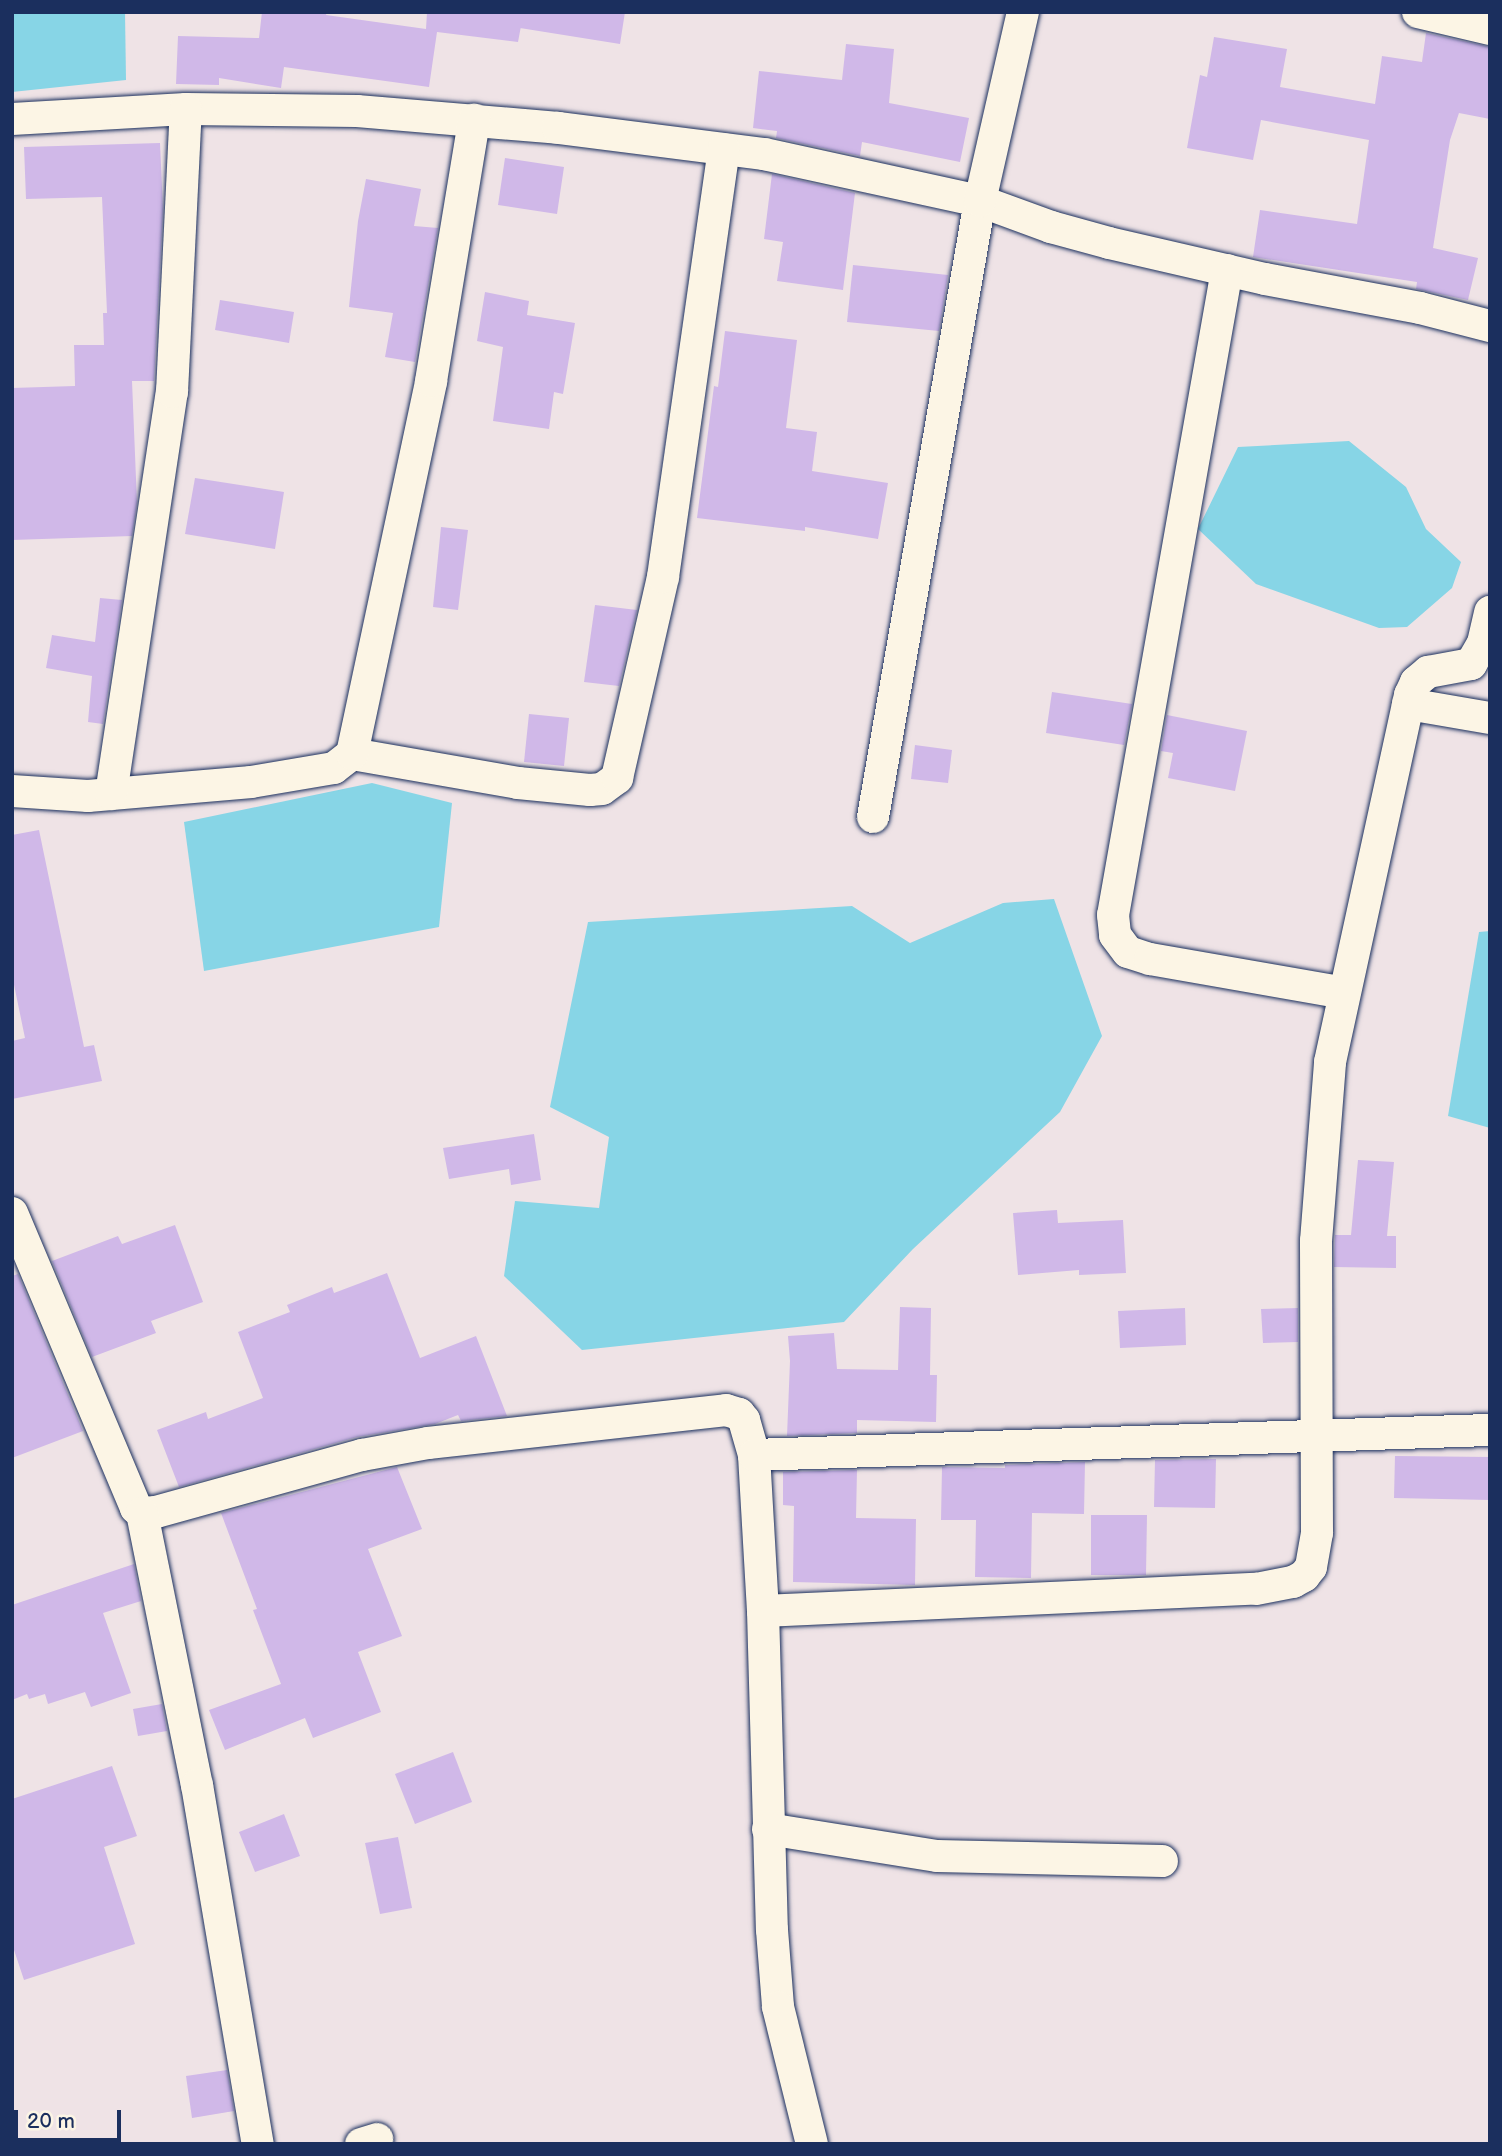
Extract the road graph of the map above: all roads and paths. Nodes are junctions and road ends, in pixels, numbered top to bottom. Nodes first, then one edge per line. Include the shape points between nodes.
1 (1023, 12) edge
2 (1418, 12) edge
3 (1490, 30) edge
4 (186, 109) junction
5 (12, 119) edge
6 (474, 120) junction
7 (724, 149) junction
8 (980, 201) junction
9 (1227, 270) junction
10 (1490, 326) edge
11 (1490, 611) edge
12 (1408, 704) junction
13 (1490, 718) edge
14 (352, 754) junction
15 (12, 791) edge
16 (111, 794) junction
17 (873, 817) dead end
18 (1344, 993) junction
19 (12, 1213) edge
20 (1490, 1430) edge
21 (1318, 1434) junction
22 (754, 1455) junction
23 (142, 1513) junction
24 (763, 1611) junction
25 (768, 1829) junction
26 (1162, 1861) dead end
27 (258, 2144) edge
28 (812, 2144) edge

1 - 8 street
2 - 3 street
4 - 5 street
4 - 6 street via 345,110
4 - 16 street via 172,392
6 - 7 street
6 - 14 street via 431,381
7 - 8 street via 841,168
7 - 14 street via 663,577 617,778 602,789 530,785
8 - 9 street via 1072,233
8 - 17 street
9 - 10 street
9 - 18 street via 1113,915 1115,935 1128,953 1150,959
11 - 12 street via 1483,643 1471,664 1420,677
12 - 13 street
12 - 18 street
14 - 16 street via 334,768 287,777
15 - 16 street
18 - 21 street via 1326,1091 1316,1241
19 - 23 street via 136,1508
20 - 21 street
21 - 22 street
21 - 24 street via 1316,1552 1304,1576 1293,1582 1256,1589
22 - 23 street via 739,1414 713,1412 392,1449
22 - 24 street
23 - 27 street via 197,1785
24 - 25 street
25 - 26 street via 937,1856
25 - 28 street via 779,2007

